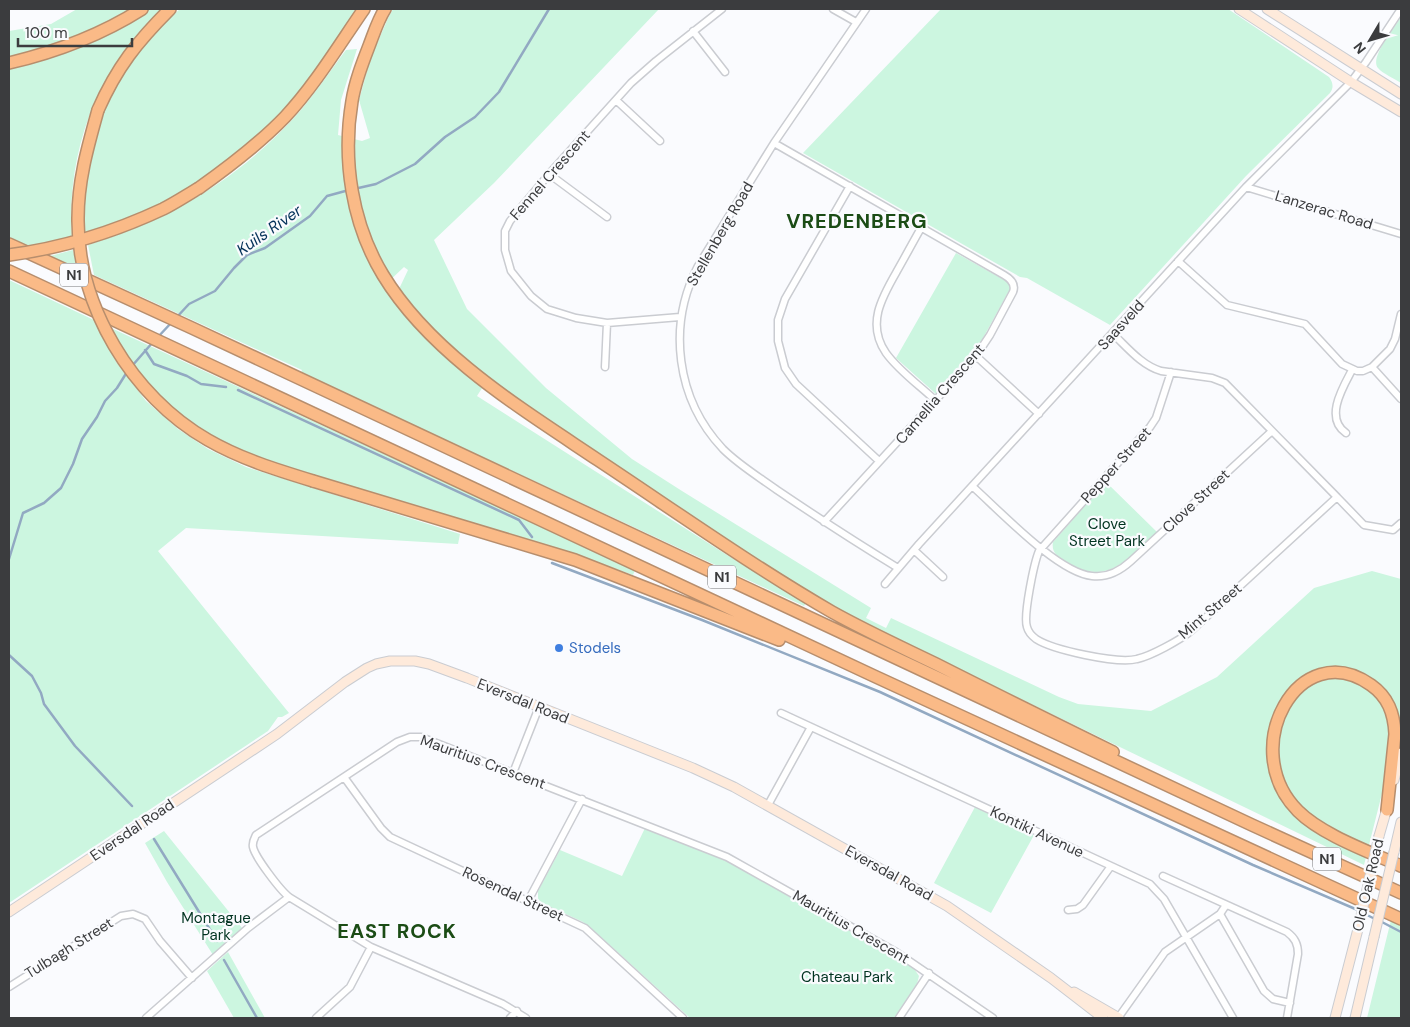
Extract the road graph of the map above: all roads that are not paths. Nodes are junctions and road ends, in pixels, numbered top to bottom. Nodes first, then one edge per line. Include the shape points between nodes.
1 (142, 9) edge
2 (170, 9) edge
3 (364, 9) edge
4 (386, 9) edge
5 (722, 9) edge
6 (833, 9) edge
7 (866, 9) edge
8 (1239, 9) edge
9 (1267, 9) edge
10 (1401, 9) edge
11 (856, 22) junction
12 (693, 32) junction
13 (9, 63) edge
14 (1360, 69) junction
15 (725, 72) dead end
16 (1350, 82) junction
17 (1401, 94) edge
18 (616, 100) junction
19 (1401, 112) edge
20 (660, 141) dead end
21 (774, 143) junction
22 (549, 174) junction
23 (850, 186) junction
24 (1246, 187) junction
25 (607, 218) dead end
26 (921, 228) junction
27 (1401, 234) edge
28 (9, 244) edge
29 (9, 255) edge
30 (1178, 262) junction
31 (9, 271) edge
32 (1401, 314) edge
33 (680, 317) junction
34 (607, 323) junction
35 (1112, 334) junction
36 (976, 356) junction
37 (605, 367) dead end
38 (1372, 367) junction
39 (1352, 370) junction
40 (1171, 372) junction
41 (1401, 399) edge
42 (935, 400) junction
43 (1039, 414) junction
44 (1272, 431) junction
45 (1346, 433) dead end
46 (879, 462) junction
47 (972, 486) junction
48 (1337, 497) junction
49 (824, 522) junction
50 (1401, 523) edge
51 (1041, 548) junction
52 (914, 550) junction
53 (898, 568) junction
54 (943, 577) dead end
55 (884, 584) dead end
56 (1031, 633) joint
57 (874, 676) junction
58 (538, 707) junction
59 (781, 713) dead end
60 (811, 727) junction
61 (1401, 753) edge
62 (513, 772) junction
63 (344, 777) junction
64 (582, 799) junction
65 (768, 805) junction
66 (1386, 810) junction
67 (1401, 822) edge
68 (1252, 825) junction
69 (1111, 866) junction
70 (1401, 866) edge
71 (1163, 876) dead end
72 (1401, 893) edge
73 (288, 897) junction
74 (528, 901) junction
75 (1226, 905) junction
76 (1068, 910) dead end
77 (9, 912) edge
78 (1220, 914) junction
79 (1401, 919) edge
80 (1186, 936) junction
81 (371, 947) junction
82 (929, 973) junction
83 (192, 978) junction
84 (1051, 978) junction
85 (9, 987) edge
86 (1290, 1003) junction
87 (517, 1011) junction
88 (146, 1018) edge
89 (316, 1018) edge
90 (510, 1018) edge
91 (526, 1018) edge
92 (683, 1018) edge
93 (899, 1018) edge
94 (993, 1018) edge
95 (1103, 1018) edge
96 (1119, 1018) edge
97 (1233, 1018) edge
98 (1287, 1018) edge
99 (1335, 1018) edge
100 (1355, 1018) edge

1 - 13 highway via 79,42
2 - 57 highway, bridge via 146,32 127,57 98,110 82,172 78,219 81,253 101,320 114,346 156,399 190,429 240,457 575,560
3 - 29 highway, bridge via 286,116 225,170 164,208 109,231 43,250
4 - 68 highway via 360,70 352,100 348,138 352,192 379,268 413,317 444,348 566,438 785,583 862,628 1249,818
5 - 12 street, Fennel Crescent
6 - 11 street
7 - 11 street, Stellenberg Road
8 - 16 main road
9 - 14 main road
10 - 14 street, Saasveld
11 - 21 street, Stellenberg Road
12 - 15 street
12 - 18 street, Fennel Crescent via 643,72
14 - 16 street, Saasveld
14 - 17 main road
16 - 19 main road
16 - 24 street, Saasveld
18 - 20 street
18 - 22 street, Fennel Crescent
21 - 23 street, Camellia Crescent
21 - 33 street, Stellenberg Road via 698,266
22 - 25 street
22 - 34 street, Fennel Crescent via 505,231 505,250 511,271 531,296 547,309
23 - 26 street, Camellia Crescent
23 - 46 street via 785,299 778,320 778,341 782,361 796,384
24 - 27 street, Lanzerac Road
24 - 30 street, Saasveld
26 - 36 street, Camellia Crescent via 1004,275 1014,284 1013,292
26 - 42 street via 883,294 876,324 881,345 888,355
28 - 68 highway, N1
30 - 35 street, Saasveld
30 - 39 street via 1228,305 1305,324 1342,364
31 - 57 highway, N1
32 - 38 street via 1393,345
33 - 34 street, Fennel Crescent
33 - 49 street, Stellenberg Road via 679,348 683,375 694,405 710,432 738,463
34 - 37 street
35 - 40 street via 1145,363
35 - 43 street, Saasveld
36 - 42 street, Camellia Crescent
36 - 43 street
38 - 39 street via 1364,371
38 - 41 street
39 - 45 street via 1337,404 1337,420
40 - 44 street via 1225,383
40 - 51 street, Pepper Street via 1150,427
42 - 46 street, Camellia Crescent
43 - 47 street, Saasveld
44 - 48 street
44 - 51 street, Clove Street via 1131,562 1114,573 1098,576 1079,573
46 - 49 street, Camellia Crescent
47 - 51 street, Clove Street
47 - 52 street, Saasveld
48 - 50 street via 1364,525 1393,530
48 - 56 street, Mint Street via 1192,631 1142,658 1130,660 1080,654 1038,640
49 - 53 street, Stellenberg Road
51 - 56 street, Pepper Street via 1026,611 1025,621
52 - 53 street, Saasveld
52 - 54 street
53 - 55 street, Saasveld
57 - 79 highway, N1
58 - 62 street
58 - 65 main road, Eversdal Road via 712,776
58 - 77 main road, Eversdal Road via 419,662 407,660 376,664 345,682 277,734
59 - 60 street, Kontiki Avenue
60 - 65 street
60 - 69 street, Kontiki Avenue
61 - 66 main road, Old Oak Road
62 - 63 street, Mauritius Crescent via 415,736 401,740
62 - 64 street, Mauritius Crescent
63 - 73 street, Mauritius Crescent via 254,838 254,852
63 - 74 street, Rosendal Street via 381,828 394,839
64 - 74 street
64 - 82 street, Mauritius Crescent via 726,857
65 - 84 main road, Eversdal Road via 947,906
66 - 70 highway via 1395,734 1388,703 1373,686 1353,676 1330,673 1311,679 1286,702 1273,733 1272,759 1281,788 1291,804 1313,824
66 - 99 main road, Old Oak Road, bridge
67 - 100 main road, Old Oak Road, bridge
68 - 72 highway, N1
69 - 76 street via 1083,906
69 - 80 street, Kontiki Avenue via 1154,887
71 - 75 street
73 - 81 street, Mauritius Crescent
73 - 83 street
74 - 92 street, Rosendal Street via 585,928
75 - 78 street
75 - 86 street via 1294,938 1298,954
78 - 80 street
78 - 86 street via 1264,991 1271,998
80 - 96 street via 1161,955
80 - 97 street, Kontiki Avenue
81 - 87 street, Mauritius Crescent
81 - 89 street via 350,987
82 - 93 street
82 - 94 street, Mauritius Crescent
83 - 85 street, Tulbagh Street via 160,942 148,922 130,913
83 - 88 street
84 - 95 main road, Eversdal Road
84 - 96 main road, Eversdal Road
86 - 98 street
87 - 90 street
87 - 91 street, Mauritius Crescent

